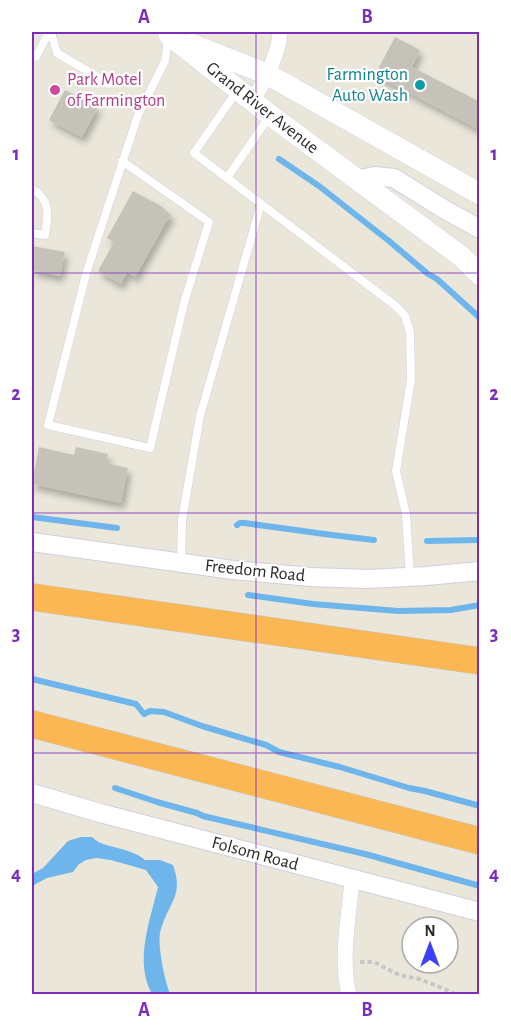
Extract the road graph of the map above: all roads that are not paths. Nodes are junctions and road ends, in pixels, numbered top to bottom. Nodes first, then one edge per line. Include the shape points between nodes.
1 (50, 32) edge
2 (280, 32) edge
3 (166, 33) edge
4 (36, 57) dead end
5 (267, 74) junction
6 (109, 84) dead end
7 (245, 96) junction
8 (270, 115) junction
9 (122, 161) junction
10 (227, 178) junction
11 (356, 180) junction
12 (32, 189) edge
13 (480, 194) edge
14 (261, 204) junction
15 (480, 229) edge
16 (32, 233) edge
17 (480, 275) edge
18 (32, 542) edge
19 (181, 562) junction
20 (480, 571) edge
21 (410, 577) junction
22 (32, 597) edge
23 (480, 661) edge
24 (32, 724) edge
25 (32, 794) edge
26 (480, 841) edge
27 (352, 880) junction
28 (480, 912) edge
29 (349, 994) edge

1 - 4 lane
1 - 6 lane via 57,53
2 - 5 street
3 - 5 main road, Grand River Avenue
3 - 7 main road, Grand River Avenue
3 - 9 lane via 165,61 138,115
5 - 7 street
5 - 13 main road, Grand River Avenue
7 - 8 main road, Grand River Avenue
7 - 10 lane via 194,153
8 - 10 lane
8 - 11 main road, Grand River Avenue
9 - 9 lane via 86,274 48,425 150,448 184,303 209,222
10 - 14 lane
11 - 15 street via 374,176 394,178
11 - 17 main road, Grand River Avenue via 462,257
12 - 16 lane via 47,205 47,219 45,235
14 - 19 lane via 200,416 182,520
14 - 21 lane via 405,316 410,332 411,380 396,471 406,514
18 - 19 street, Freedom Road
19 - 21 street, Freedom Road via 311,577
20 - 21 street, Freedom Road
22 - 23 highway
24 - 26 highway
25 - 27 street, Folsom Road
27 - 28 street, Folsom Road
27 - 29 street via 345,965

